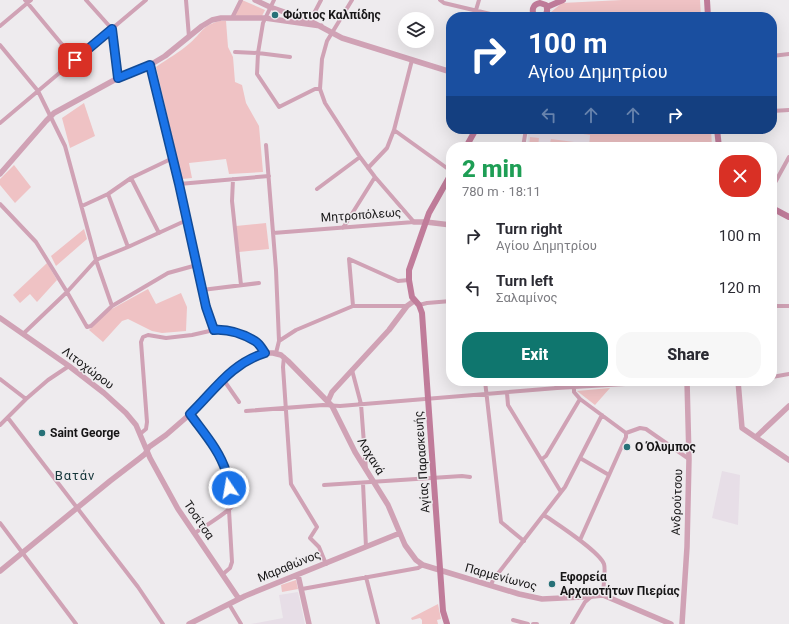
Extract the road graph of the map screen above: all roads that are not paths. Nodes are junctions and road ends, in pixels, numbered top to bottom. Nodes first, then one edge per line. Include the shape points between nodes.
1 (86, 0) edge
2 (146, 0) edge
3 (186, 0) edge
4 (241, 0) edge
5 (255, 0) edge
6 (274, 0) edge
7 (321, 0) edge
8 (352, 0) edge
9 (479, 0) edge
10 (561, 0) edge
11 (706, 0) edge
12 (28, 1) edge
13 (440, 1) edge
14 (533, 3) edge
15 (270, 7) junction
16 (547, 7) junction
17 (476, 10) junction
18 (484, 12) edge
19 (547, 12) edge
20 (707, 12) edge
21 (232, 18) junction
22 (265, 18) junction
23 (310, 21) junction
24 (0, 26) edge
25 (321, 26) junction
26 (112, 29) junction
27 (332, 32) junction
28 (189, 37) junction
29 (0, 45) edge
30 (235, 52) dead end
31 (258, 53) junction
32 (789, 54) edge
33 (777, 55) edge
34 (290, 57) dead end
35 (75, 60) junction
36 (412, 60) junction
37 (150, 65) junction
38 (446, 70) edge
39 (118, 78) junction
40 (320, 89) junction
41 (38, 91) junction
42 (789, 110) edge
43 (777, 111) edge
44 (50, 116) junction
45 (1, 121) edge
46 (394, 130) junction
47 (266, 145) dead end
48 (360, 157) junction
49 (789, 157) edge
50 (173, 158) junction
51 (446, 167) edge
52 (368, 168) junction
53 (0, 174) edge
54 (268, 176) junction
55 (375, 177) junction
56 (131, 178) junction
57 (233, 179) junction
58 (777, 179) edge
59 (179, 184) junction
60 (446, 184) edge
61 (317, 189) dead end
62 (108, 194) junction
63 (0, 204) edge
64 (82, 206) junction
65 (777, 211) edge
66 (789, 217) edge
67 (187, 220) junction
68 (414, 222) junction
69 (426, 222) junction
70 (446, 224) edge
71 (343, 228) junction
72 (159, 233) junction
73 (273, 233) junction
74 (128, 247) junction
75 (96, 260) junction
76 (197, 265) junction
77 (408, 280) junction
78 (259, 283) dead end
79 (241, 285) junction
80 (202, 290) junction
81 (67, 292) junction
82 (446, 301) edge
83 (417, 303) junction
84 (112, 306) junction
85 (353, 306) junction
86 (407, 306) junction
87 (777, 306) edge
88 (789, 306) edge
89 (0, 318) edge
90 (214, 330) junction
91 (23, 334) junction
92 (279, 341) junction
93 (265, 353) junction
94 (276, 353) junction
95 (284, 357) junction
96 (69, 366) junction
97 (352, 370) junction
98 (789, 374) edge
99 (777, 376) edge
100 (0, 379) edge
101 (223, 379) junction
102 (485, 386) edge
103 (601, 386) edge
104 (687, 386) edge
105 (738, 386) edge
106 (557, 388) joint
107 (574, 388) junction
108 (507, 393) junction
109 (486, 394) junction
110 (429, 398) junction
111 (26, 399) junction
112 (580, 399) junction
113 (239, 402) dead end
114 (330, 403) junction
115 (361, 404) junction
116 (789, 406) edge
117 (287, 409) junction
118 (246, 411) dead end
119 (190, 414) junction
120 (602, 415) junction
121 (8, 418) junction
122 (0, 425) edge
123 (626, 433) junction
124 (140, 434) junction
125 (756, 437) junction
126 (146, 451) junction
127 (580, 458) junction
128 (542, 459) junction
129 (689, 459) junction
130 (789, 460) edge
131 (366, 470) junction
132 (609, 475) junction
133 (470, 477) dead end
134 (434, 478) junction
135 (363, 483) junction
136 (375, 483) junction
137 (324, 485) dead end
138 (562, 492) junction
139 (78, 509) junction
140 (229, 510) junction
141 (544, 515) junction
142 (0, 523) edge
143 (195, 533) junction
144 (400, 534) junction
145 (580, 540) junction
146 (524, 541) junction
147 (366, 547) junction
148 (22, 553) junction
149 (326, 564) junction
150 (423, 565) junction
151 (0, 571) edge
152 (440, 571) junction
153 (223, 574) junction
154 (298, 575) junction
155 (366, 578) junction
156 (491, 585) junction
157 (302, 589) junction
158 (603, 594) junction
159 (592, 596) junction
160 (239, 599) junction
161 (229, 604) junction
162 (513, 620) dead end
163 (76, 624) edge
164 (163, 624) edge
165 (189, 624) edge
166 (241, 624) edge
167 (309, 624) edge
168 (378, 624) edge
169 (447, 624) edge
170 (528, 624) edge
171 (533, 624) edge
172 (537, 624) edge
173 (572, 624) edge
174 (670, 624) edge
175 (682, 624) edge

1 - 26 street
2 - 26 street
3 - 28 street
4 - 21 street
5 - 15 street
6 - 15 street
7 - 23 street
8 - 27 street
9 - 17 street
10 - 16 main road
11 - 20 main road
12 - 24 street
12 - 35 street
13 - 17 street
14 - 16 main road via 542,3
15 - 22 street
15 - 23 street
16 - 19 main road
17 - 18 street
21 - 22 street
21 - 28 street via 207,22
22 - 25 street
22 - 31 street
23 - 25 street
25 - 27 street
26 - 35 street
26 - 39 street
27 - 36 street via 342,38
27 - 40 street via 324,50
28 - 37 street
29 - 41 street
30 - 31 street
31 - 34 street
31 - 40 street via 257,74 279,107
32 - 33 street
35 - 41 street
36 - 38 street
36 - 46 street
37 - 39 street
37 - 50 street
39 - 44 street
40 - 48 street via 325,103
41 - 44 street
41 - 45 street
42 - 43 street
44 - 53 street
44 - 64 street via 65,146
46 - 51 street
46 - 52 street via 387,148
47 - 54 street
48 - 52 street
48 - 61 street
49 - 58 street
50 - 56 street
50 - 59 street
52 - 55 street
54 - 57 street
54 - 73 street
55 - 68 street
55 - 71 street
56 - 62 street
56 - 72 street
57 - 59 street
57 - 79 street via 232,201
59 - 67 street
60 - 69 main road
62 - 64 street
62 - 74 street
63 - 81 street via 36,242
64 - 75 street
65 - 66 main road
67 - 72 street
67 - 76 street
68 - 69 street, Μητροπόλεως
68 - 71 street, Μητροπόλεως
69 - 70 street, Μητροπόλεως
69 - 77 main road via 409,270
71 - 73 street, Μητροπόλεως
72 - 74 street
73 - 92 street
74 - 75 street
75 - 81 street
75 - 84 street
76 - 80 street
76 - 84 street via 168,273
77 - 83 main road, Αγίας Παρασκευής
77 - 85 street via 398,281 349,259
78 - 79 street
79 - 80 street
80 - 90 street
81 - 84 street via 88,327
81 - 91 street
82 - 83 street
83 - 86 street
83 - 110 main road, Αγίας Παρασκευής via 422,313
85 - 86 street
85 - 92 street via 296,330
86 - 97 street
87 - 88 street
89 - 91 street, Λιτοχώρου
90 - 93 street via 231,331 254,341
90 - 124 street via 166,338 148,335 143,337 141,342 148,422 146,429
91 - 96 street, Λιτοχώρου
92 - 94 street
93 - 94 street
93 - 101 street via 249,360
94 - 95 street, Λαχανά
95 - 114 street, Λαχανά
95 - 117 street via 282,367
96 - 111 street
96 - 124 street, Λιτοχώρου via 126,413
97 - 114 street via 332,392
97 - 115 street
98 - 99 street
100 - 111 street
101 - 113 street
101 - 119 street
102 - 109 street
103 - 107 street
104 - 129 street, Ανδρούτσου
105 - 125 street via 742,428
106 - 107 street
106 - 108 street
107 - 112 street
108 - 109 street
108 - 128 street via 508,405
109 - 110 street
109 - 146 street via 501,522
110 - 115 street
110 - 134 main road, Αγίας Παρασκευής
111 - 121 street
112 - 120 street
112 - 128 street
114 - 115 street
114 - 117 street
114 - 131 street, Λαχανά via 354,452
115 - 131 street
116 - 125 street
117 - 118 street
117 - 149 street via 291,484 317,527 310,538 319,547
119 - 126 street
119 - 140 street via 224,466 229,488 236,501
120 - 123 street
120 - 127 street
121 - 122 street
121 - 139 street
123 - 129 street via 640,428 646,429
123 - 132 street
124 - 126 street, Λιτοχώρου
125 - 130 street
126 - 139 street
126 - 143 street, Τοσίτσα
127 - 132 street
127 - 138 street
128 - 138 street
129 - 175 street, Ανδρούτσου
131 - 136 street, Λαχανά
132 - 145 street
133 - 134 street
134 - 136 street
134 - 152 main road, Αγίας Παρασκευής
135 - 136 street
135 - 137 street
135 - 147 street
136 - 144 street, Λαχανά
138 - 141 street
139 - 148 street
139 - 164 street
140 - 143 street
140 - 153 street via 232,562
141 - 145 street
141 - 146 street
142 - 148 street
143 - 153 street, Τοσίτσα
144 - 147 street, Μαραθώνος
144 - 150 street, Λαχανά via 410,552
145 - 158 street via 602,559 605,565
146 - 156 street
147 - 149 street, Μαραθώνος
148 - 151 street
148 - 163 street
149 - 154 street, Μαραθώνος
150 - 152 street, Λαχανά
150 - 155 street
152 - 156 street, Παρμενίωνος
152 - 169 main road, Αγίας Παρασκευής via 443,611
153 - 160 street, Τοσίτσα
154 - 157 street
154 - 160 street, Μαραθώνος
155 - 157 street
155 - 168 street
156 - 159 street, Παρμενίωνος via 542,599
157 - 167 street
158 - 159 street, Παρμενίωνος
158 - 174 street
159 - 173 street via 585,602
160 - 161 street, Μαραθώνος
161 - 165 street, Μαραθώνος
161 - 166 street
162 - 170 street
171 - 172 street

